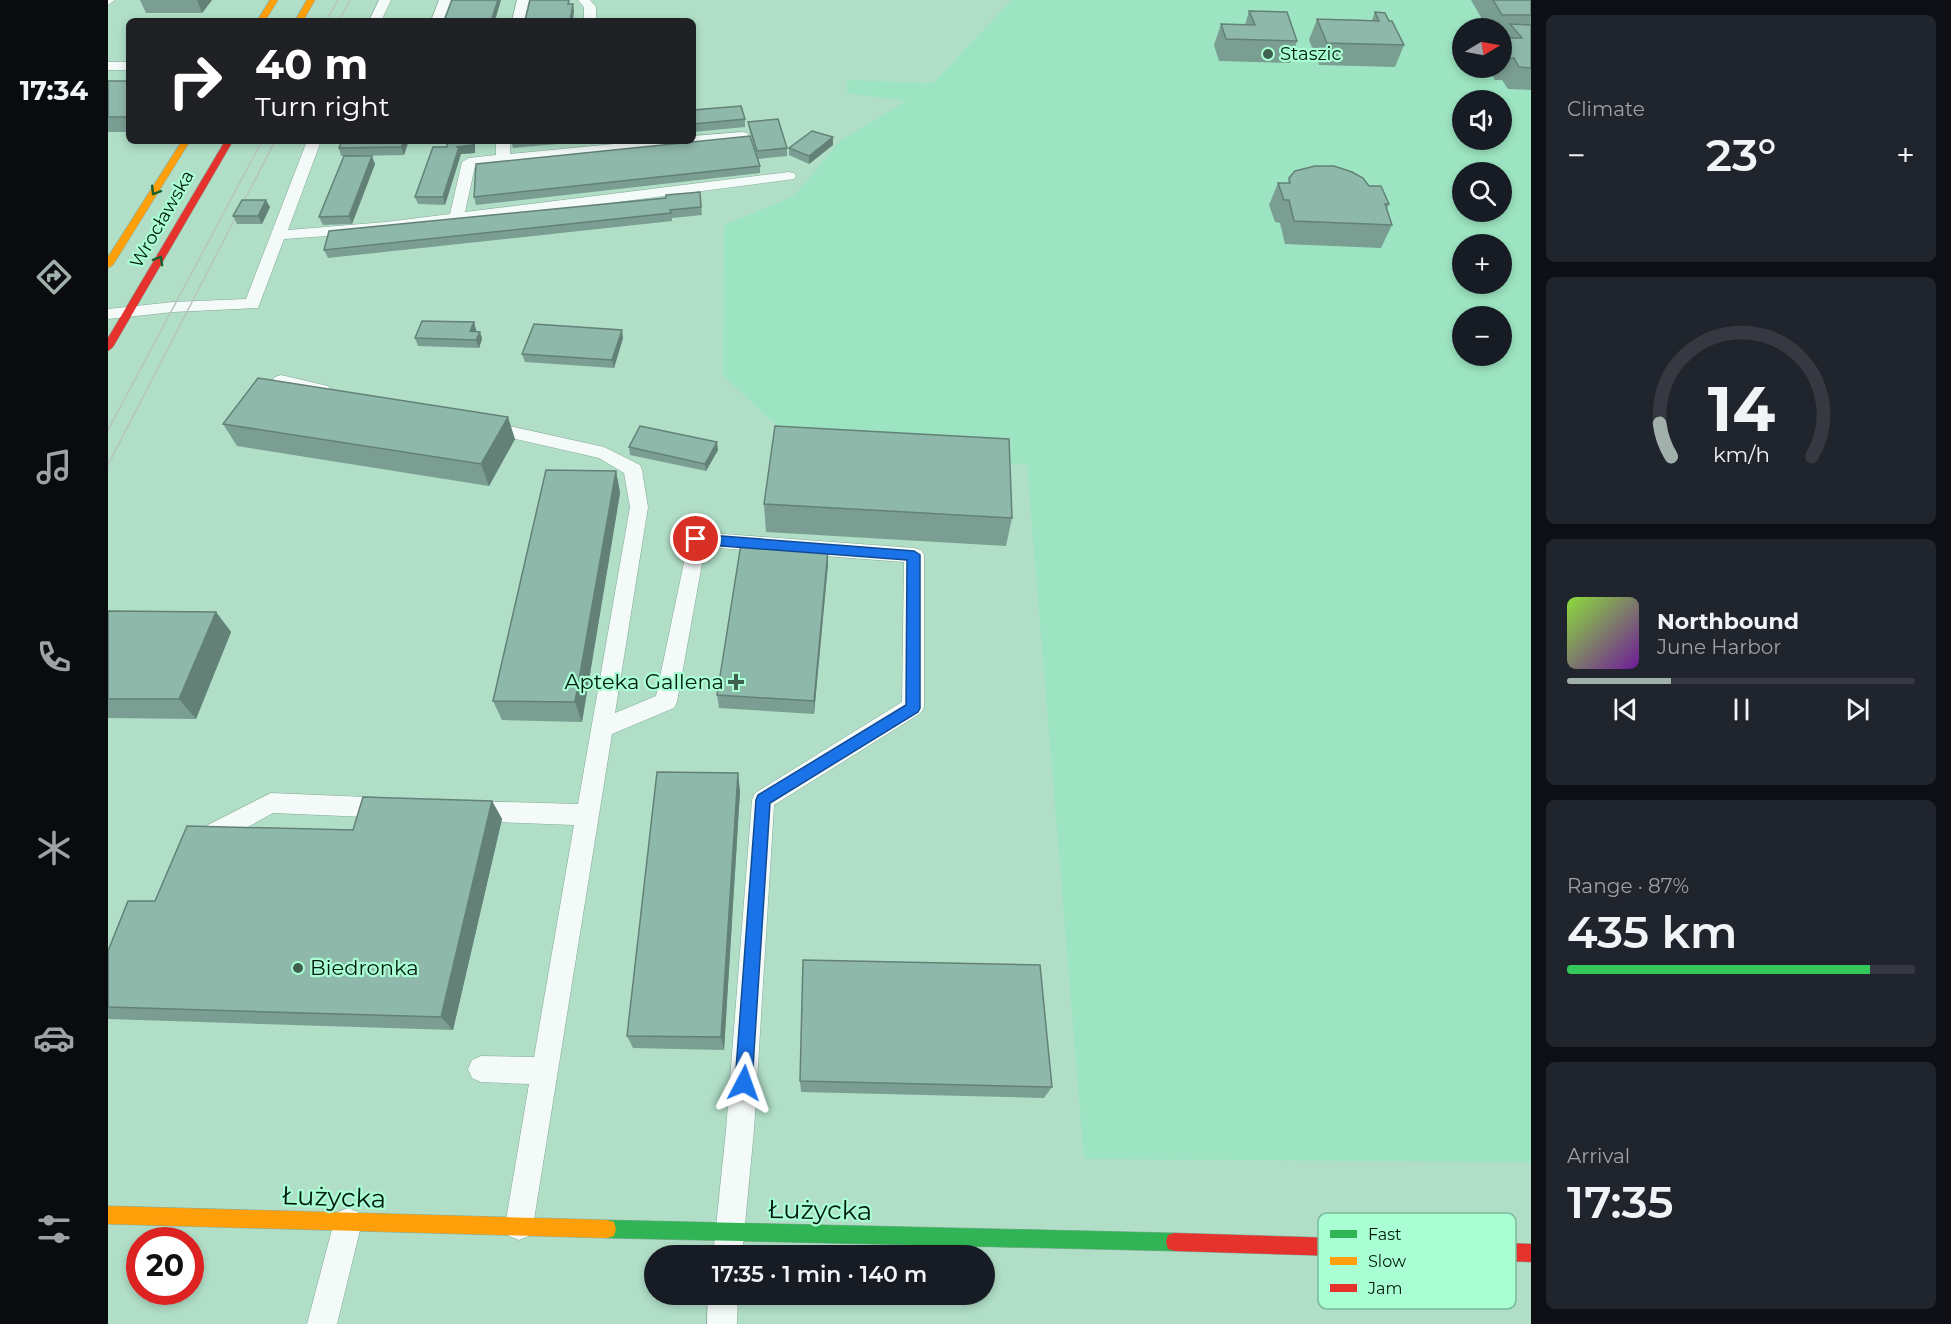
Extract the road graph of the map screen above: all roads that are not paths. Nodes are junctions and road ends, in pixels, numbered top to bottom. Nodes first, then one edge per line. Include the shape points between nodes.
1 (274, 0) edge
2 (311, 0) edge
3 (385, 0) edge
4 (445, 0) edge
5 (523, 0) edge
6 (584, 0) edge
7 (263, 18) edge
8 (301, 18) edge
9 (376, 18) edge
10 (438, 18) edge
11 (519, 18) edge
12 (590, 18) edge
13 (108, 66) edge
14 (126, 66) edge
15 (742, 136) edge
16 (696, 141) edge
17 (184, 144) edge
18 (227, 144) edge
19 (313, 144) edge
20 (503, 144) edge
21 (662, 144) edge
22 (503, 160) junction
23 (789, 176) dead end
24 (457, 217) junction
25 (279, 235) junction
26 (108, 265) edge
27 (129, 311) junction
28 (108, 314) edge
29 (108, 347) edge
30 (281, 381) edge
31 (339, 394) edge
32 (465, 422) edge
33 (603, 728) junction
34 (412, 808) edge
35 (447, 810) edge
36 (588, 815) junction
37 (184, 850) edge
38 (481, 1069) dead end
39 (546, 1071) junction
40 (108, 1215) edge
41 (348, 1222) junction
42 (519, 1226) junction
43 (728, 1244) edge
44 (1318, 1247) edge
45 (1516, 1253) edge
46 (1531, 1253) edge
47 (723, 1305) edge
48 (322, 1324) edge
49 (722, 1324) edge

1 - 7 street
2 - 8 street
3 - 9 lane
4 - 10 lane
5 - 11 lane
6 - 12 lane via 590,7
13 - 14 lane
15 - 16 lane
17 -> 26 street, Wrocławska
27 -> 18 street, Wrocławska
19 - 25 lane
20 - 22 lane
21 - 22 lane
22 - 24 lane via 469,162
23 - 24 lane
24 - 25 lane
25 - 27 lane via 252,304
27 - 28 lane
27 - 29 street, Wrocławska
30 - 31 lane
32 - 33 lane via 603,453 633,470 639,507
33 - 36 lane
33 - 43 lane via 666,702 696,539 914,555 913,708 763,800 740,1130
34 - 37 lane via 271,803
35 - 36 lane
36 - 39 lane
38 - 39 lane
39 - 42 lane
40 - 41 street, Łużycka
41 - 42 street, Łużycka
41 - 48 lane
42 - 43 street, Łużycka
43 - 44 street, Łużycka via 948,1236
45 - 46 street, Łużycka
47 - 49 lane

